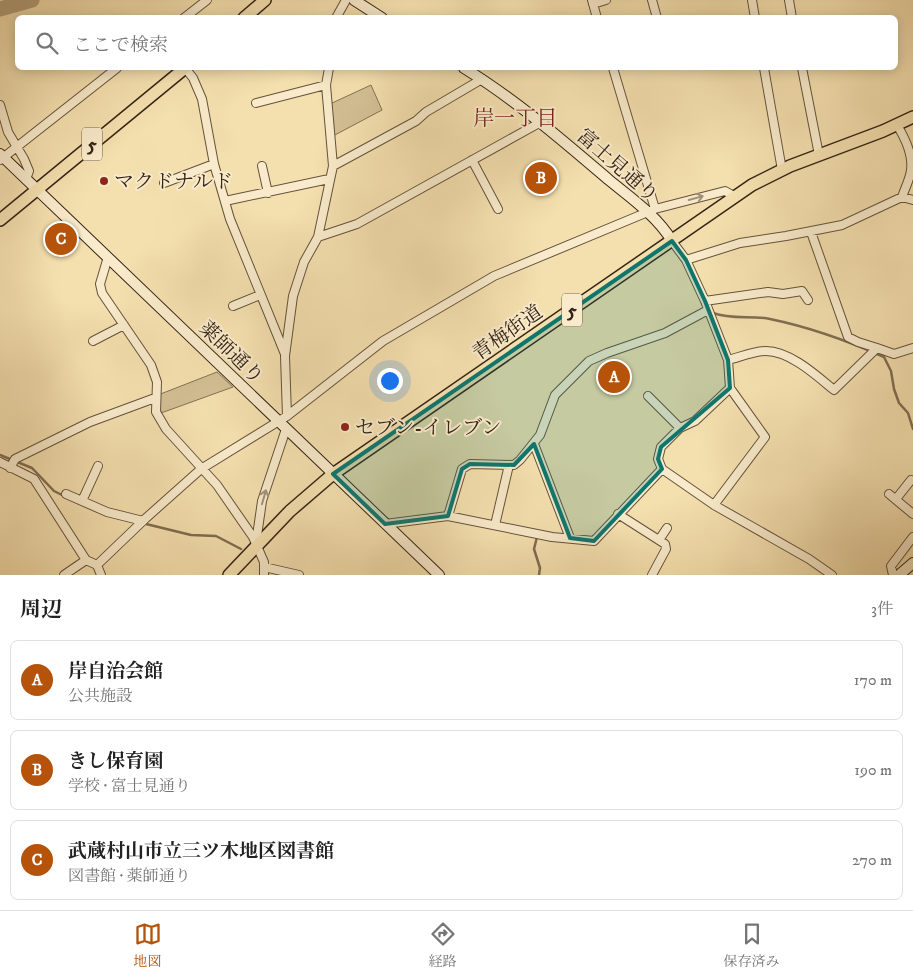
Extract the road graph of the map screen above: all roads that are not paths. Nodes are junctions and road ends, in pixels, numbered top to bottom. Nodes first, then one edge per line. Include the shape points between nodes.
1 (207, 0) edge
2 (265, 0) edge
3 (346, 0) edge
4 (354, 0) edge
5 (606, 0) edge
6 (652, 0) edge
7 (752, 0) edge
8 (789, 0) edge
9 (593, 2) edge
10 (188, 15) edge
11 (248, 15) edge
12 (338, 15) edge
13 (377, 15) edge
14 (596, 15) edge
15 (656, 15) edge
16 (754, 15) edge
17 (792, 15) edge
18 (114, 70) edge
19 (183, 70) edge
20 (187, 70) edge
21 (329, 70) edge
22 (467, 70) edge
23 (614, 70) edge
24 (764, 70) edge
25 (802, 70) edge
26 (482, 79) junction
27 (326, 85) junction
28 (256, 104) dead end
29 (0, 105) edge
30 (913, 117) edge
31 (541, 122) junction
32 (897, 125) junction
33 (16, 146) junction
34 (819, 155) junction
35 (1, 157) edge
36 (472, 160) junction
37 (214, 164) junction
38 (262, 166) dead end
39 (333, 166) junction
40 (782, 170) junction
41 (26, 179) junction
42 (329, 179) junction
43 (164, 183) dead end
44 (37, 190) junction
45 (268, 192) junction
46 (734, 196) junction
47 (902, 197) junction
48 (913, 200) edge
49 (225, 201) junction
50 (498, 209) dead end
51 (651, 210) junction
52 (0, 220) edge
53 (811, 232) junction
54 (318, 237) junction
55 (672, 241) junction
56 (108, 257) junction
57 (686, 260) junction
58 (260, 295) junction
59 (808, 300) dead end
60 (705, 301) junction
61 (233, 306) dead end
62 (708, 310) junction
63 (124, 325) junction
64 (93, 341) dead end
65 (913, 348) edge
66 (873, 351) junction
67 (285, 356) junction
68 (728, 360) junction
69 (730, 388) junction
70 (648, 396) dead end
71 (156, 398) junction
72 (284, 422) junction
73 (680, 428) junction
74 (534, 444) junction
75 (0, 462) edge
76 (509, 465) junction
77 (98, 466) dead end
78 (10, 468) junction
79 (201, 469) junction
80 (662, 469) junction
81 (333, 474) junction
82 (911, 480) dead end
83 (66, 494) dead end
84 (82, 501) junction
85 (714, 505) junction
86 (618, 514) junction
87 (913, 514) edge
88 (448, 516) junction
89 (141, 523) junction
90 (386, 524) junction
91 (495, 525) junction
92 (667, 528) dead end
93 (913, 537) edge
94 (570, 538) junction
95 (659, 540) junction
96 (256, 545) junction
97 (86, 560) junction
98 (913, 563) edge
99 (97, 565) junction
100 (264, 571) edge
101 (64, 575) edge
102 (101, 575) edge
103 (229, 575) edge
104 (300, 575) edge
105 (439, 575) edge
106 (652, 575) edge
107 (832, 575) edge
108 (893, 575) edge
109 (899, 575) edge

1 - 10 street
2 - 11 main road
3 - 12 street
4 - 13 street
5 - 9 street
6 - 15 street
7 - 16 street
8 - 17 street
9 - 14 street
18 - 33 street
19 - 44 main road, 5
20 - 37 street via 202,100
21 - 27 street
22 - 26 street, 富士見通り
23 - 51 street
24 - 40 street
25 - 34 street
26 - 31 street, 富士見通り
26 - 39 street via 416,121
27 - 28 street
27 - 39 street
29 - 33 street
30 - 32 main road, 青梅街道 / 5
31 - 36 street
31 - 51 street, 富士見通り
32 - 34 main road, 青梅街道 / 5
32 - 47 street via 905,141 911,170
33 - 35 street
33 - 41 street via 29,171
34 - 40 main road, 青梅街道 / 5
35 - 41 street, 薬師通り
36 - 50 street
36 - 54 street via 357,224
37 - 43 street
37 - 49 street
38 - 45 street
39 - 42 street
40 - 46 main road, 青梅街道 / 5
41 - 44 street, 薬師通り
42 - 45 street
42 - 54 street
44 - 52 main road, 5
44 - 56 street, 薬師通り
45 - 49 street
51 -> 46 street via 725,191
46 - 55 main road, 青梅街道 / 5
47 - 48 street
47 - 53 street via 842,225
49 - 58 street
51 - 55 street, 富士見通り
51 - 72 street via 486,281 383,341
53 - 57 street via 740,243
53 - 66 street via 848,337
54 - 67 street via 304,262 293,296
55 - 57 street
55 - 81 main road, 青梅街道 / 5
56 - 63 street via 100,284 102,293
56 - 72 street, 薬師通り
57 - 60 street
58 - 61 street
58 - 67 street
59 - 60 street via 802,291
60 - 62 street
62 - 68 street
62 - 74 street via 665,333 589,361 555,395
63 - 64 street
63 - 71 street via 152,365 157,382
65 - 66 street via 894,354
66 - 68 street via 834,390 799,363 778,353 766,351
67 - 72 street
68 - 69 street
69 - 73 street via 695,421
69 - 85 street via 765,437
70 - 73 street
71 - 78 street via 90,422 15,459
71 - 79 street via 156,412 166,429
72 - 79 street
72 - 81 street, 薬師通り
96 -> 72 street via 262,501
73 - 80 street via 658,453
74 - 76 street via 520,460
74 - 94 street
75 - 78 street
76 - 88 street via 470,464 462,469
76 - 91 street
77 - 84 street
78 - 97 street via 34,479
79 - 89 street
79 - 96 street
80 - 85 street
80 - 86 street
81 - 90 street, 薬師通り
81 - 96 main road, 青梅街道 / 5 via 290,510
82 - 87 street via 892,497
83 - 84 street
84 - 89 street
85 - 107 street
86 - 94 street via 594,541
86 - 95 street
88 - 90 street
88 - 91 street
89 - 99 street
90 - 105 street, 薬師通り
91 - 94 street
92 - 95 street
93 - 108 street via 891,566
95 - 106 street via 666,549
96 - 100 street
96 - 103 main road, 青梅街道 / 5
97 - 99 street
97 - 101 street
98 - 109 street
99 - 102 street
100 - 104 street

